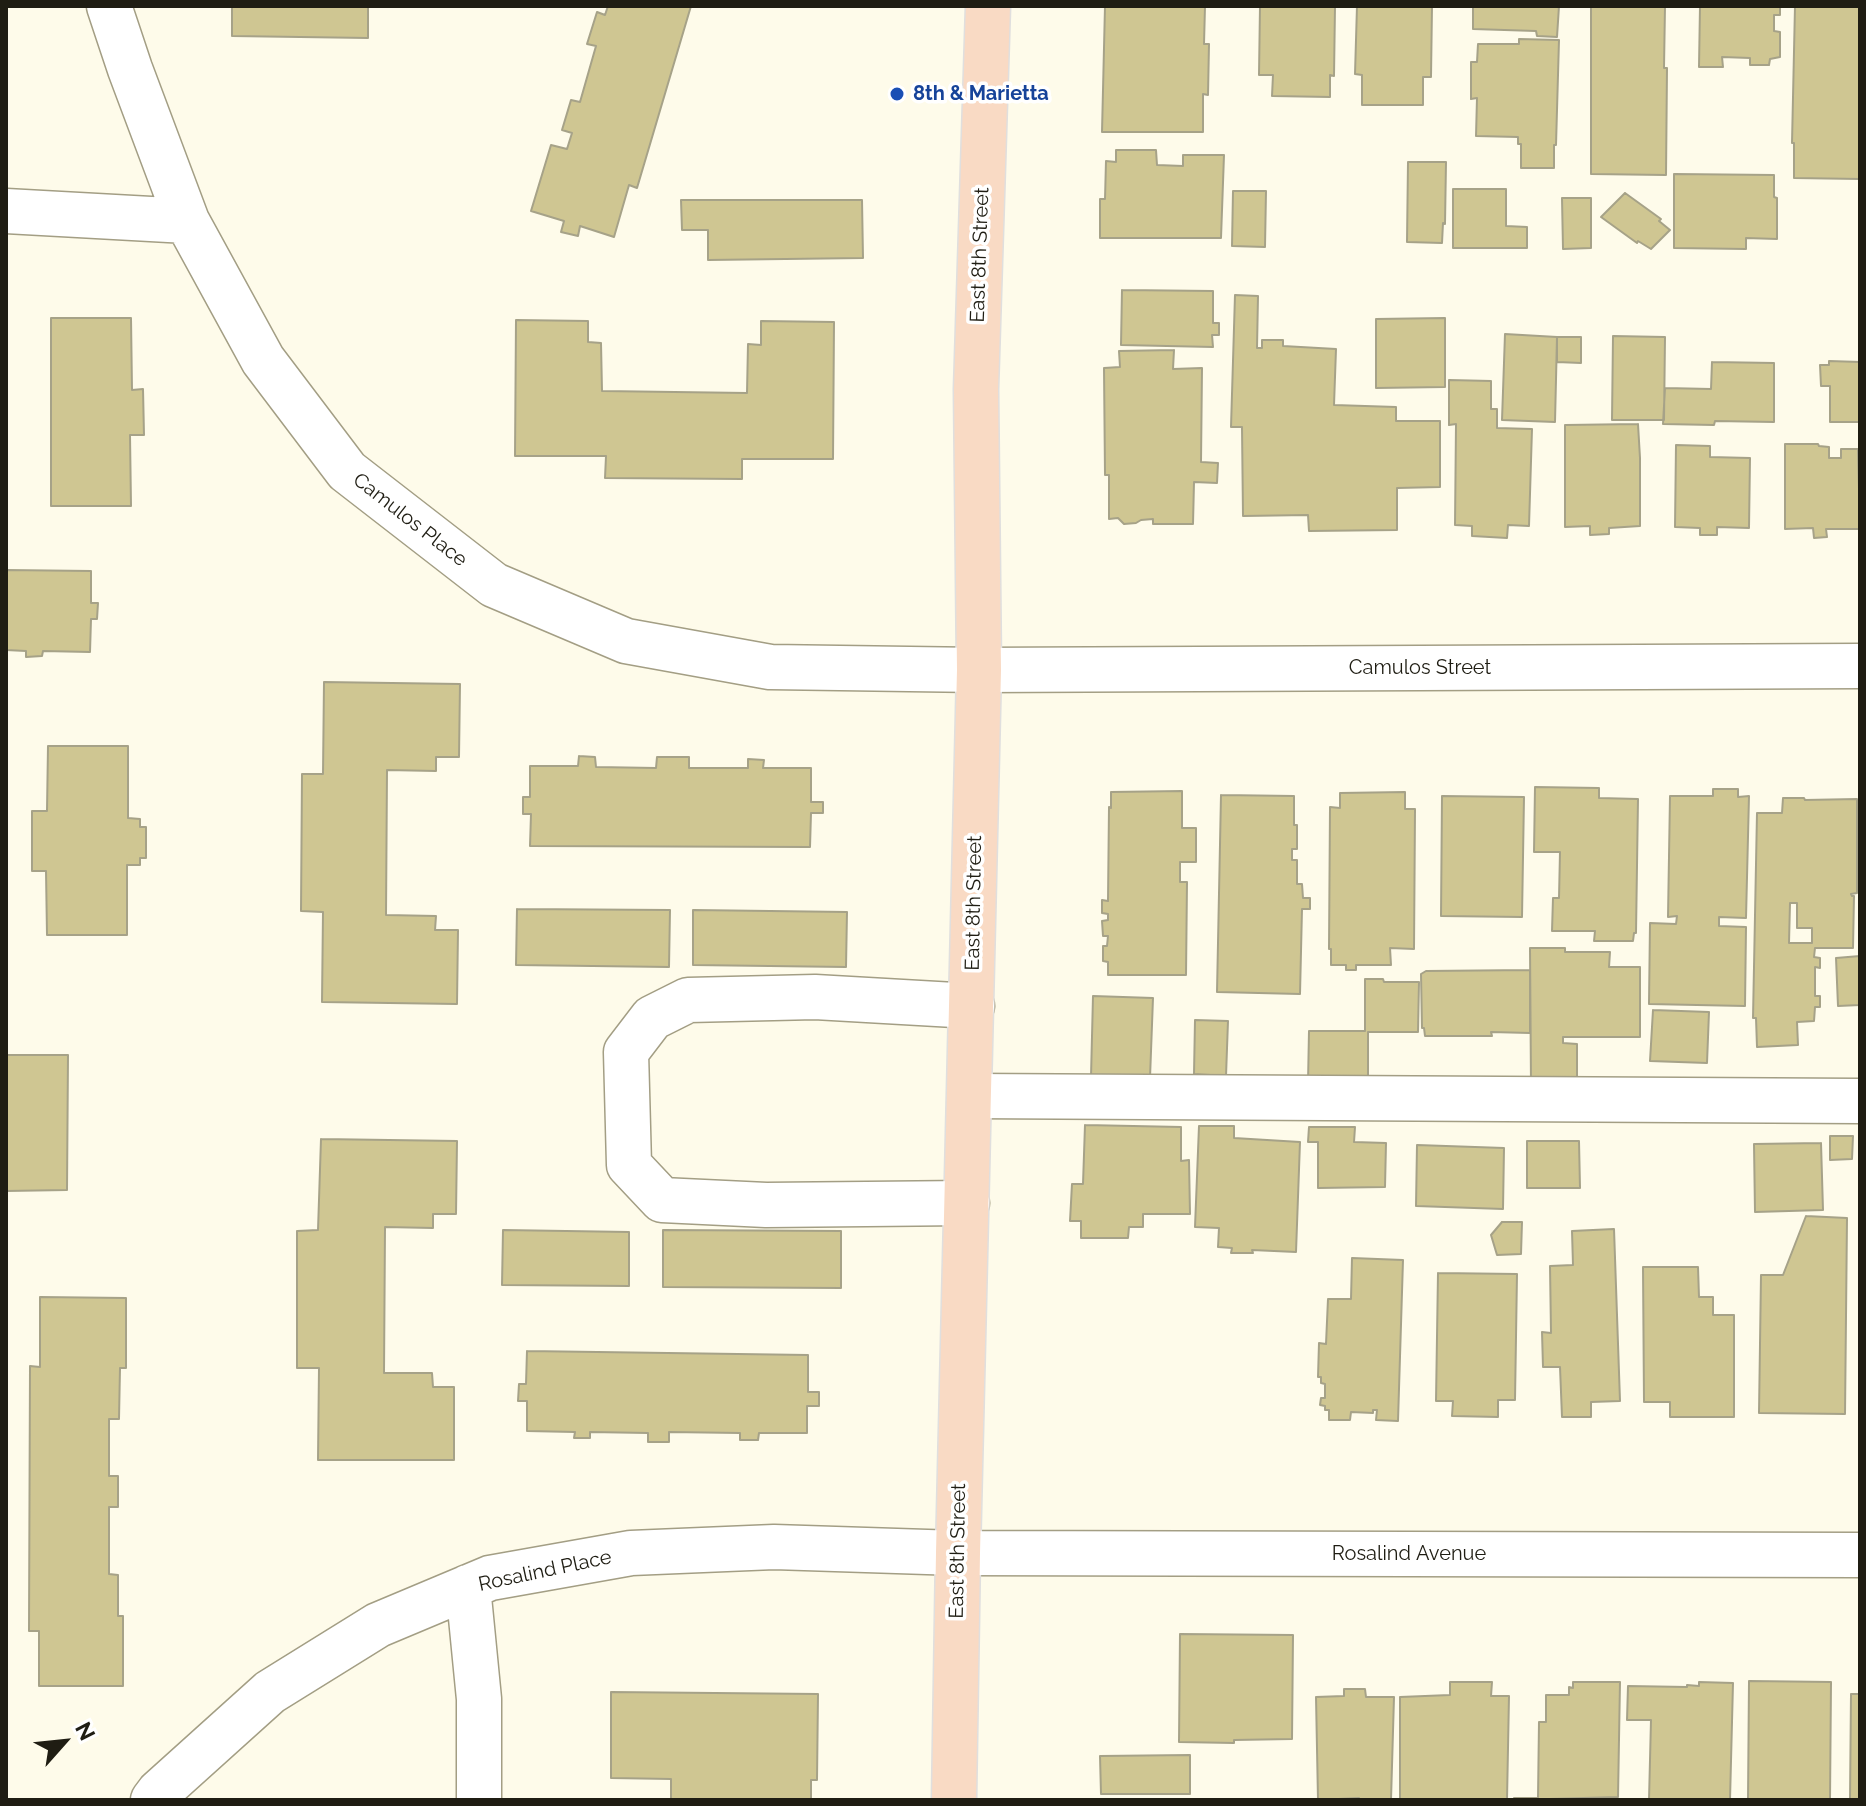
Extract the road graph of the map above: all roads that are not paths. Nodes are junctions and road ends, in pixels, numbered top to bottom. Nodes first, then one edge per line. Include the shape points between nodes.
1 (109, 6) edge
2 (988, 6) edge
3 (6, 211) edge
4 (187, 221) junction
5 (1860, 666) edge
6 (979, 670) junction
7 (972, 1006) junction
8 (970, 1096) junction
9 (1860, 1101) edge
10 (967, 1203) junction
11 (958, 1553) junction
12 (1860, 1555) edge
13 (468, 1587) junction
14 (153, 1800) edge
15 (479, 1800) edge
16 (954, 1800) edge

1 - 4 street, Camulos Place
2 - 6 main road, East 8th Street via 976,389
3 - 4 street
4 - 6 street, Camulos Place via 263,360 347,471 494,585 626,641 770,667
5 - 6 street, Camulos Street
6 - 7 main road, East 8th Street
7 - 8 main road, East 8th Street
7 - 10 street via 815,997 688,1000 652,1018 626,1052 629,1165 662,1200
8 - 9 street
8 - 10 main road, East 8th Street
10 - 11 main road, East 8th Street
11 - 12 street, Rosalind Avenue
11 - 13 street, Rosalind Place via 774,1547 631,1553 490,1578
11 - 16 main road, East 8th Street
13 - 14 street, Rosalind Place via 378,1625 270,1692
13 - 15 street via 479,1699

